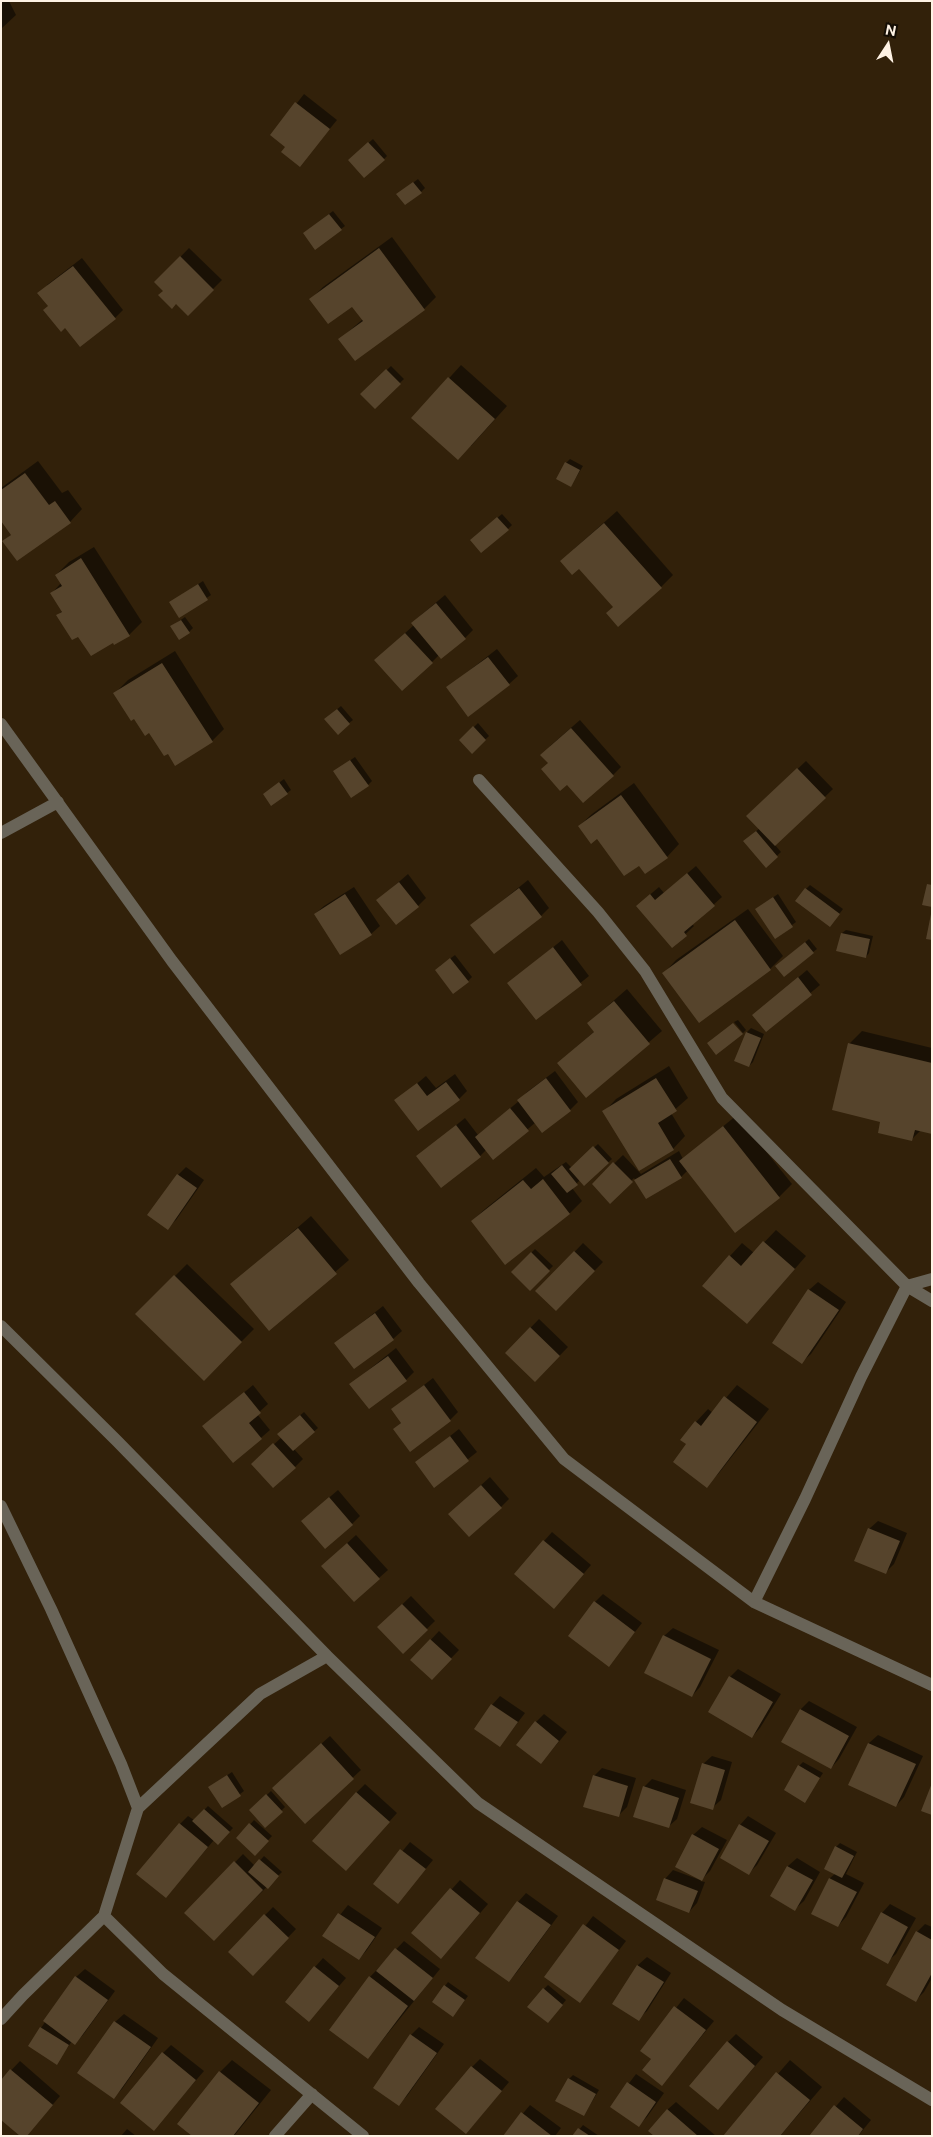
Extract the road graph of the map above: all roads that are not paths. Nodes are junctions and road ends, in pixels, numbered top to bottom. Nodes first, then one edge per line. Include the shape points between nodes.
1 (1, 724) edge
2 (480, 780) dead end
3 (58, 802) junction
4 (1, 834) edge
5 (932, 1279) edge
6 (907, 1286) junction
7 (932, 1301) edge
8 (1, 1326) edge
9 (1, 1506) edge
10 (754, 1602) junction
11 (327, 1656) junction
12 (932, 1685) edge
13 (138, 1808) junction
14 (104, 1916) junction
15 (1, 2019) edge
16 (312, 2094) junction
17 (932, 2100) edge
18 (275, 2136) edge
19 (363, 2136) edge

1 - 3 street
2 - 6 street via 598,912 645,971 722,1098
3 - 4 street
3 - 10 street via 172,961 401,1259 564,1459
5 - 6 street
6 - 7 street
6 - 10 street
8 - 11 street
9 - 13 street via 51,1609
10 - 12 street
11 - 13 street via 260,1694
11 - 17 street via 478,1803 782,2010
13 - 14 street
14 - 15 street
14 - 16 street via 163,1974
16 - 18 street
16 - 19 street

